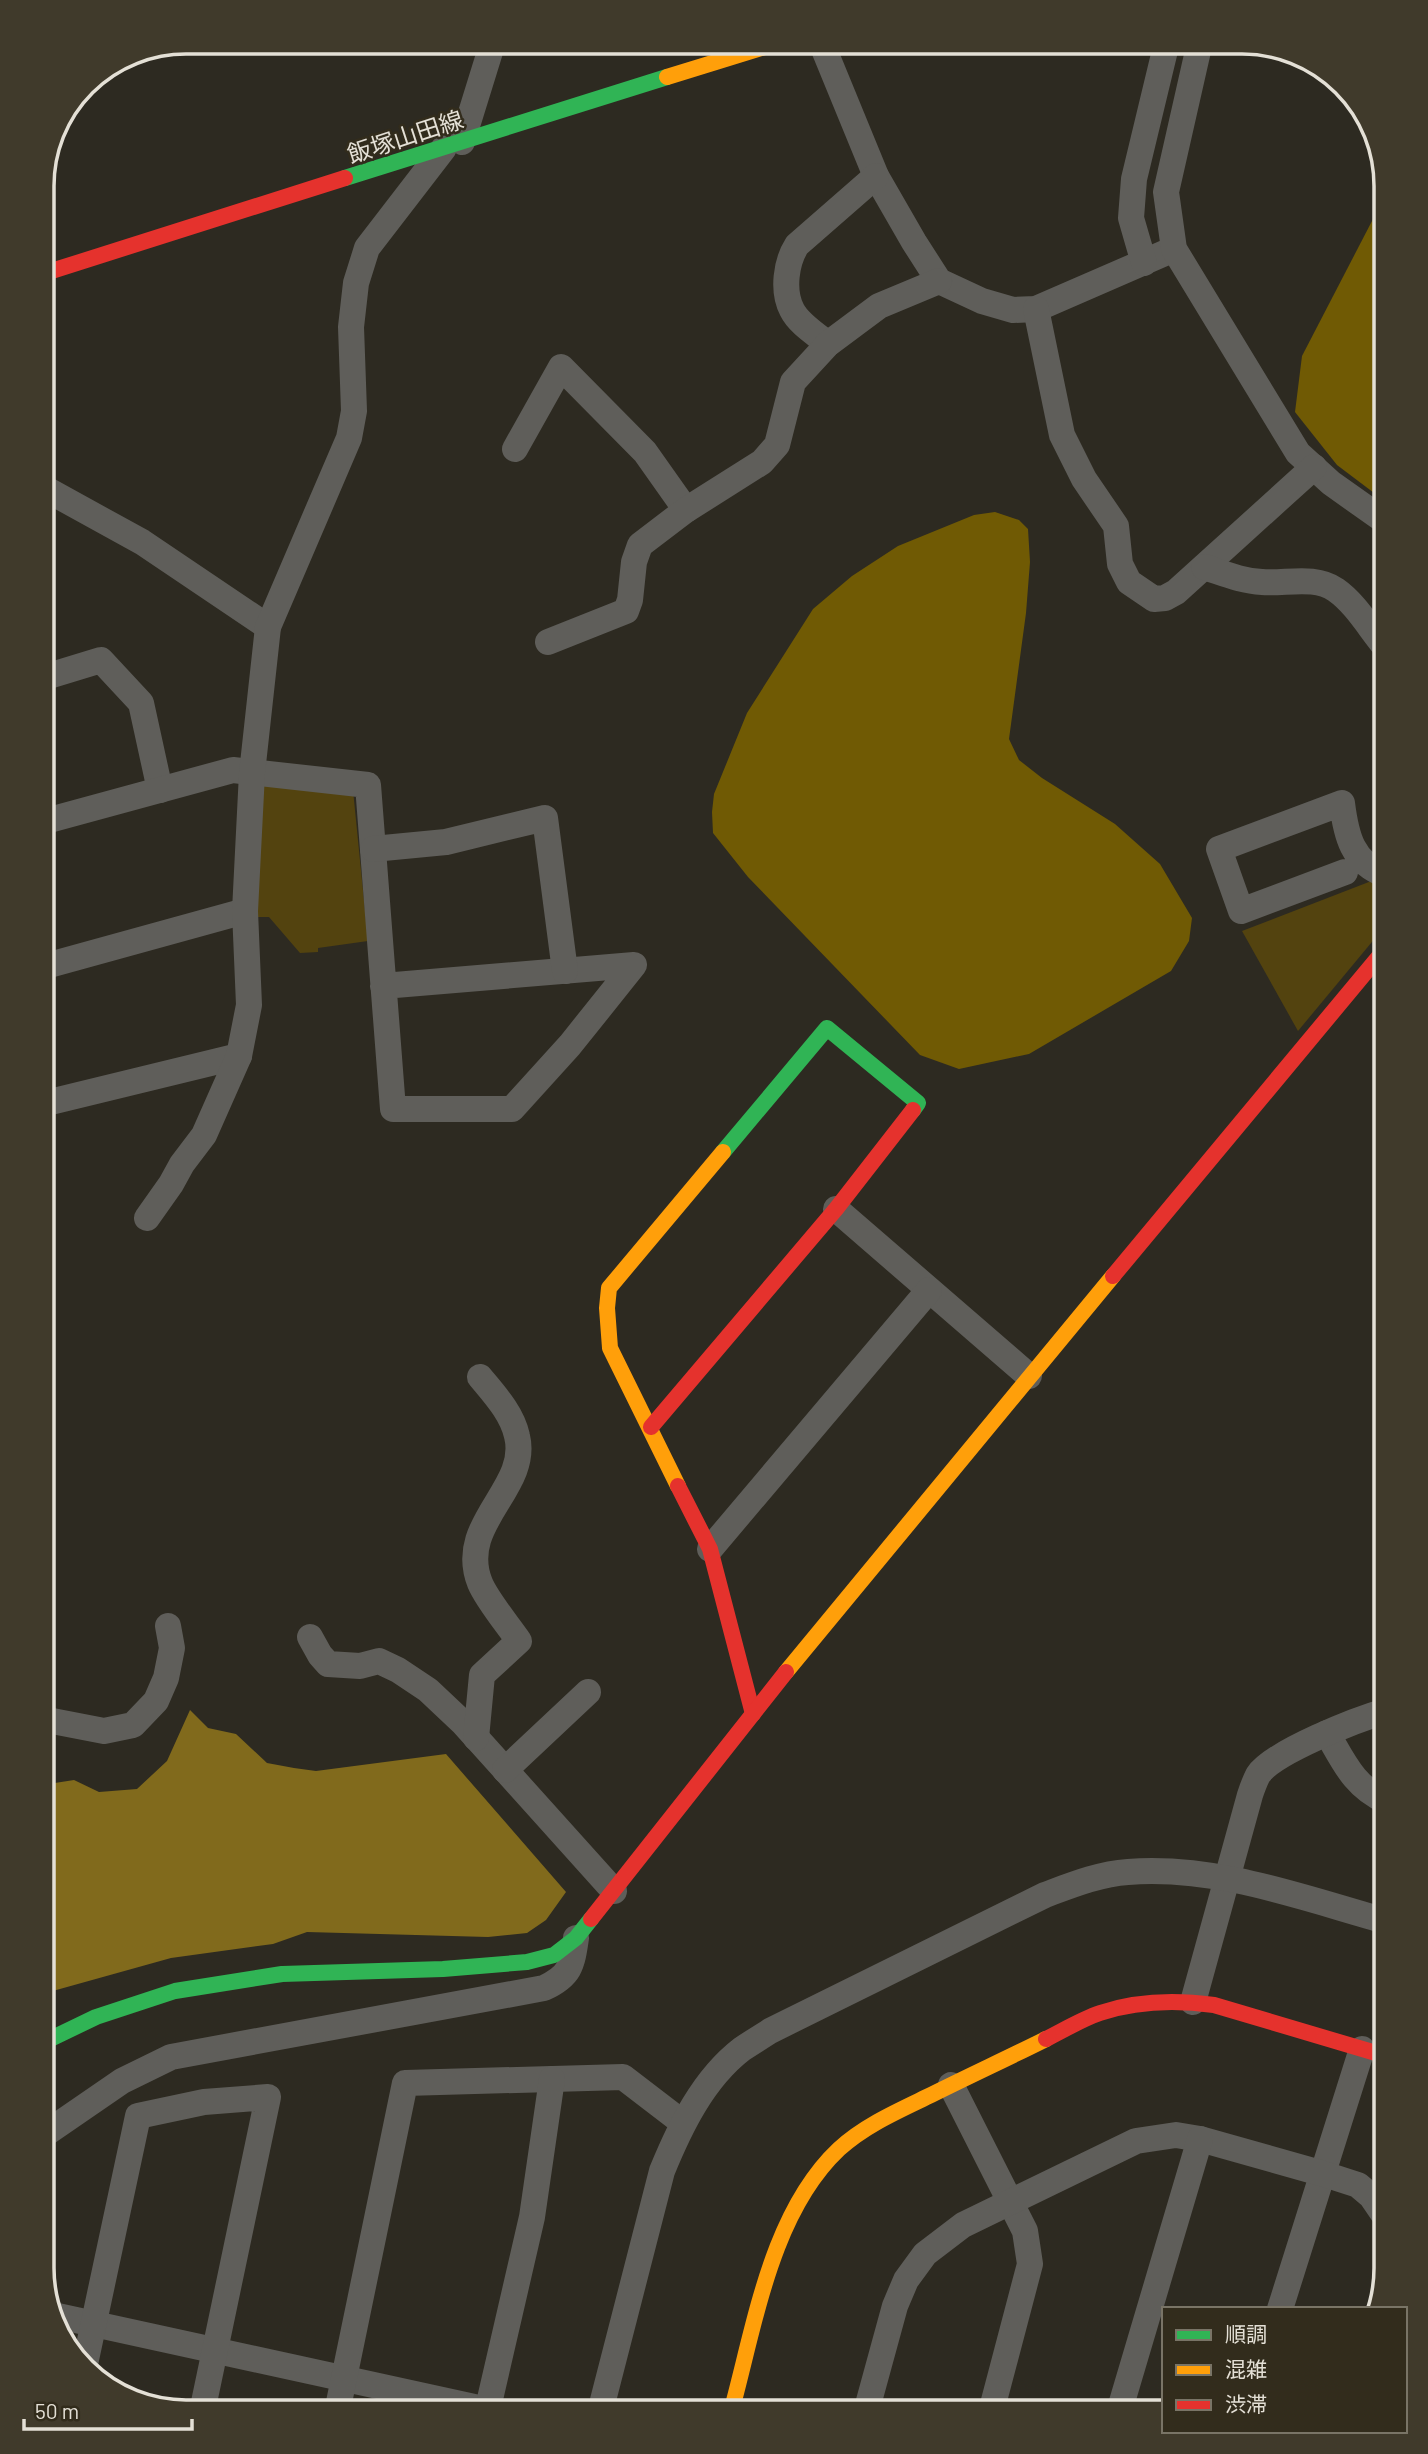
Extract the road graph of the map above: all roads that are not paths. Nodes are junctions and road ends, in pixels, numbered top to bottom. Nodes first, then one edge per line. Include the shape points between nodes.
1 (488, 54) edge
2 (741, 55) edge
3 (826, 55) edge
4 (1164, 55) edge
5 (1197, 55) edge
6 (453, 145) junction
7 (876, 176) junction
8 (1174, 249) junction
9 (1144, 263) junction
10 (55, 270) edge
11 (939, 281) junction
12 (1036, 309) junction
13 (828, 344) junction
14 (515, 449) dead end
15 (1314, 467) junction
16 (55, 494) edge
17 (686, 510) junction
18 (1374, 514) edge
19 (1204, 567) junction
20 (268, 627) junction
21 (1374, 633) edge
22 (548, 642) dead end
23 (55, 674) edge
24 (252, 773) junction
25 (160, 790) junction
26 (55, 819) edge
27 (373, 849) junction
28 (1374, 870) edge
29 (1345, 872) dead end
30 (245, 911) junction
31 (55, 964) edge
32 (565, 971) junction
33 (1374, 971) edge
34 (383, 986) junction
35 (239, 1056) junction
36 (55, 1101) edge
37 (836, 1209) junction
38 (147, 1218) dead end
39 (929, 1290) junction
40 (1029, 1376) junction
41 (480, 1377) dead end
42 (650, 1427) junction
43 (710, 1549) junction
44 (168, 1626) dead end
45 (310, 1637) dead end
46 (588, 1692) dead end
47 (753, 1714) junction
48 (1374, 1714) edge
49 (54, 1722) edge
50 (1327, 1733) junction
51 (476, 1738) junction
52 (505, 1770) junction
53 (1374, 1795) edge
54 (1226, 1878) junction
55 (614, 1891) junction
56 (1374, 1918) edge
57 (576, 1938) junction
58 (1193, 2002) junction
59 (54, 2037) edge
60 (1374, 2053) edge
61 (552, 2079) junction
62 (951, 2085) junction
63 (683, 2123) junction
64 (54, 2128) edge
65 (1200, 2139) junction
66 (1324, 2174) junction
67 (1374, 2200) edge
68 (1009, 2201) junction
69 (1281, 2307) edge
70 (64, 2317) edge
71 (94, 2324) junction
72 (215, 2350) junction
73 (87, 2355) edge
74 (344, 2377) junction
75 (205, 2399) edge
76 (340, 2399) edge
77 (440, 2399) edge
78 (493, 2399) edge
79 (603, 2399) edge
80 (735, 2400) edge
81 (869, 2400) edge
82 (994, 2400) edge
83 (1123, 2400) edge

1 - 6 street
2 - 6 street, 飯塚山田線
3 - 7 street
4 - 9 street via 1130,201 1130,218
5 - 8 street via 1166,192
6 - 10 street, 飯塚山田線
6 - 20 street via 368,248 356,284 351,327 354,411 349,438
7 - 11 street
7 - 13 street via 791,254 787,290 791,308
8 - 9 street
8 - 15 street via 1298,453
9 - 12 street
11 - 12 street via 1013,310
11 - 13 street via 879,306
12 - 19 street via 1062,435 1084,479 1116,526 1120,564 1129,582 1154,599 1165,598
13 - 17 street via 793,382 777,445 762,462
14 - 17 street via 561,366 645,452
15 - 18 street
15 - 19 street
16 - 20 street via 142,542
17 - 22 street via 640,545 626,611
19 - 21 street via 1241,580 1318,582 1346,597
20 - 24 street
23 - 25 street via 101,660 141,703
24 - 25 street via 233,770
24 - 27 street via 368,785
24 - 30 street
25 - 26 street
27 - 32 street via 446,842 545,818
27 - 34 street
28 - 29 street via 1358,858 1346,834 1342,803 1219,849 1241,911
30 - 31 street
30 - 35 street via 249,1005
32 - 34 street
32 - 34 street via 634,965 512,1110 393,1108
33 - 40 street
35 - 36 street
35 - 38 street via 204,1135
37 - 39 street
37 - 42 street
37 - 42 street via 918,1103 827,1028 609,1288 610,1348
39 - 40 street
39 - 43 street
40 - 47 street
41 - 51 street via 506,1410 517,1435 519,1458 477,1538 476,1560 480,1583 519,1641 482,1675
42 - 43 street
43 - 47 street
44 - 49 street via 172,1648 166,1678 156,1701 133,1725 104,1731
45 - 51 street via 328,1664 360,1666 379,1661 398,1670 428,1690
46 - 52 street
47 - 55 street
48 - 50 street
50 - 53 street via 1354,1778
50 - 54 street via 1273,1761 1259,1774
51 - 52 street
52 - 55 street
54 - 56 street
54 - 58 street
54 - 63 street via 1127,1872 1085,1880 1045,1895 770,2031 733,2058
55 - 57 street
57 - 59 street via 554,1955 527,1962 282,1974 175,1991 96,2017
57 - 64 street via 572,1964 561,1980 544,1988 171,2057 122,2081
58 - 60 street
58 - 62 street via 1129,2005 1099,2013
60 - 66 street
61 - 63 street via 623,2077
61 - 74 street via 405,2083
61 - 78 street via 532,2217
62 - 68 street
62 - 80 street via 883,2119 840,2148 798,2200 769,2271
63 - 79 street via 662,2171
65 - 66 street
65 - 68 street via 1176,2135 1136,2141
65 - 83 street
66 - 67 street via 1357,2185
66 - 69 street
68 - 81 street via 947,2235 906,2280
68 - 82 street via 1025,2231 1030,2264
70 - 71 street
71 - 72 street
71 - 72 street via 138,2116 204,2102 268,2097
71 - 73 street
72 - 74 street
72 - 75 street
74 - 76 street
74 - 77 street

